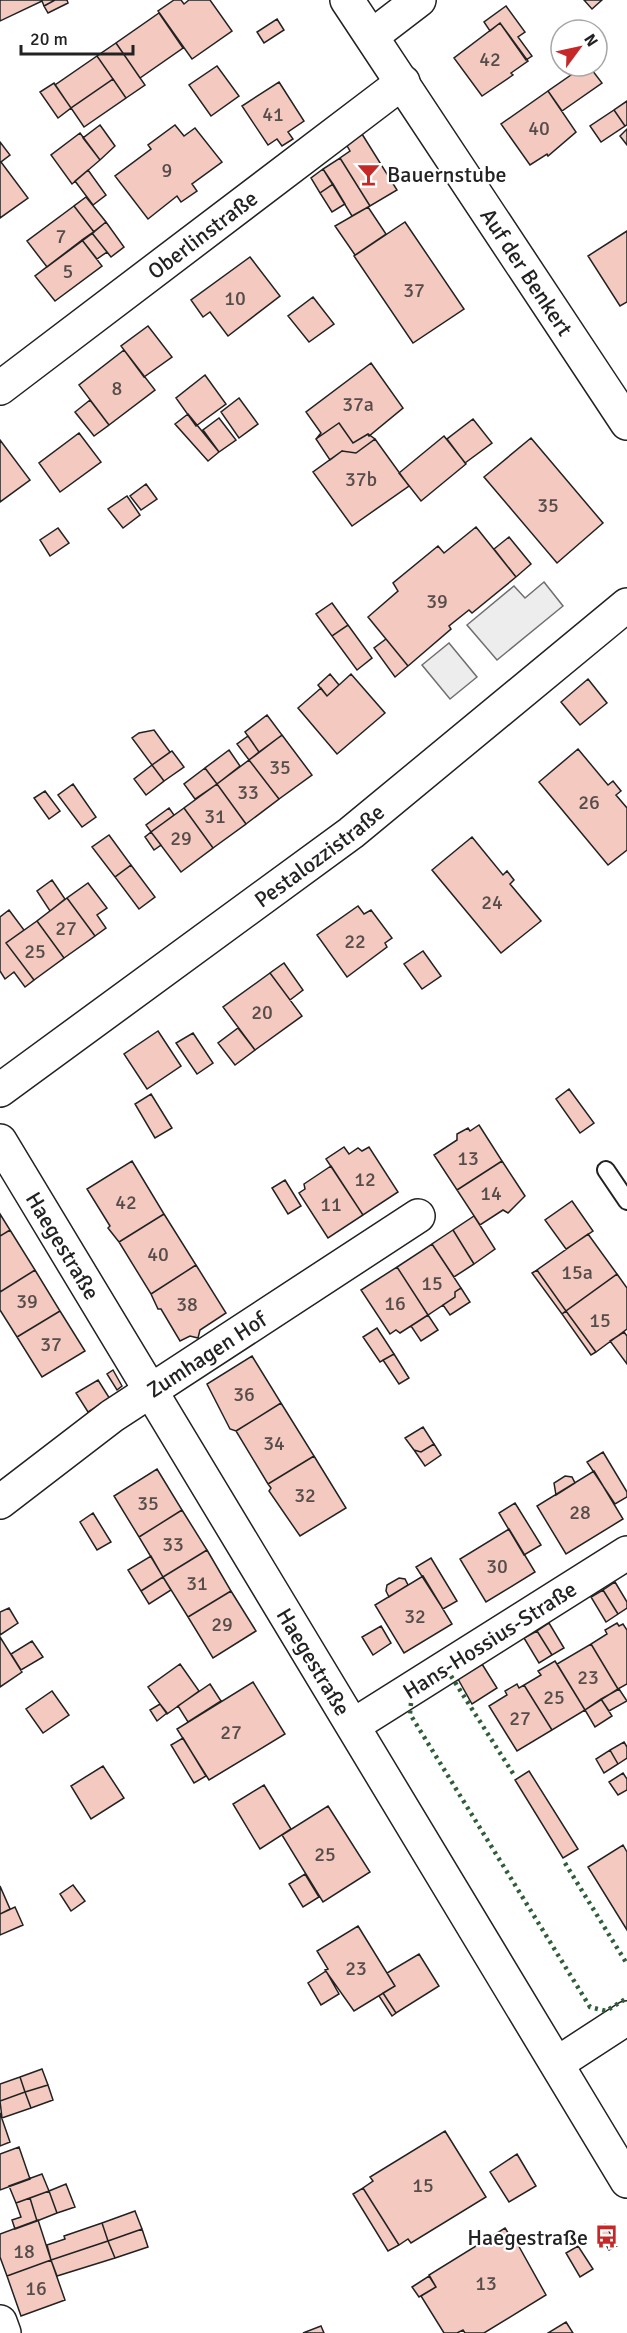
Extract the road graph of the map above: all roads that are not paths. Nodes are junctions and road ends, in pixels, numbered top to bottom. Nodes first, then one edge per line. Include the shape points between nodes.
1 (347, 0) edge
2 (419, 0) edge
3 (372, 36) junction
4 (403, 82) junction
5 (0, 388) edge
6 (627, 423) edge
7 (627, 605) edge
8 (0, 1090) edge
9 (0, 1141) edge
10 (606, 1170) dead end
11 (627, 1201) edge
12 (418, 1216) dead end
13 (150, 1392) junction
14 (0, 1502) edge
15 (627, 1553) edge
16 (354, 1725) junction
17 (627, 2018) edge
18 (558, 2063) junction
19 (627, 2181) edge
20 (0, 2322) edge
21 (4, 2333) edge

1 - 3 street, Auf der Benkert
2 - 3 street
3 - 4 street, Auf der Benkert
4 - 5 street, Oberlinstraße
4 - 6 street, Auf der Benkert
7 - 8 street, Pestalozzistraße via 351,833
9 - 13 street, Haegestraße
10 - 11 lane
12 - 13 street, Zumhagen Hof
13 - 14 street, Zumhagen Hof via 112,1416
13 - 16 street, Haegestraße
15 - 16 street, Hans-Hossius-Straße
16 - 18 street, Haegestraße
17 - 18 street
18 - 19 street, Haegestraße
20 - 21 street

